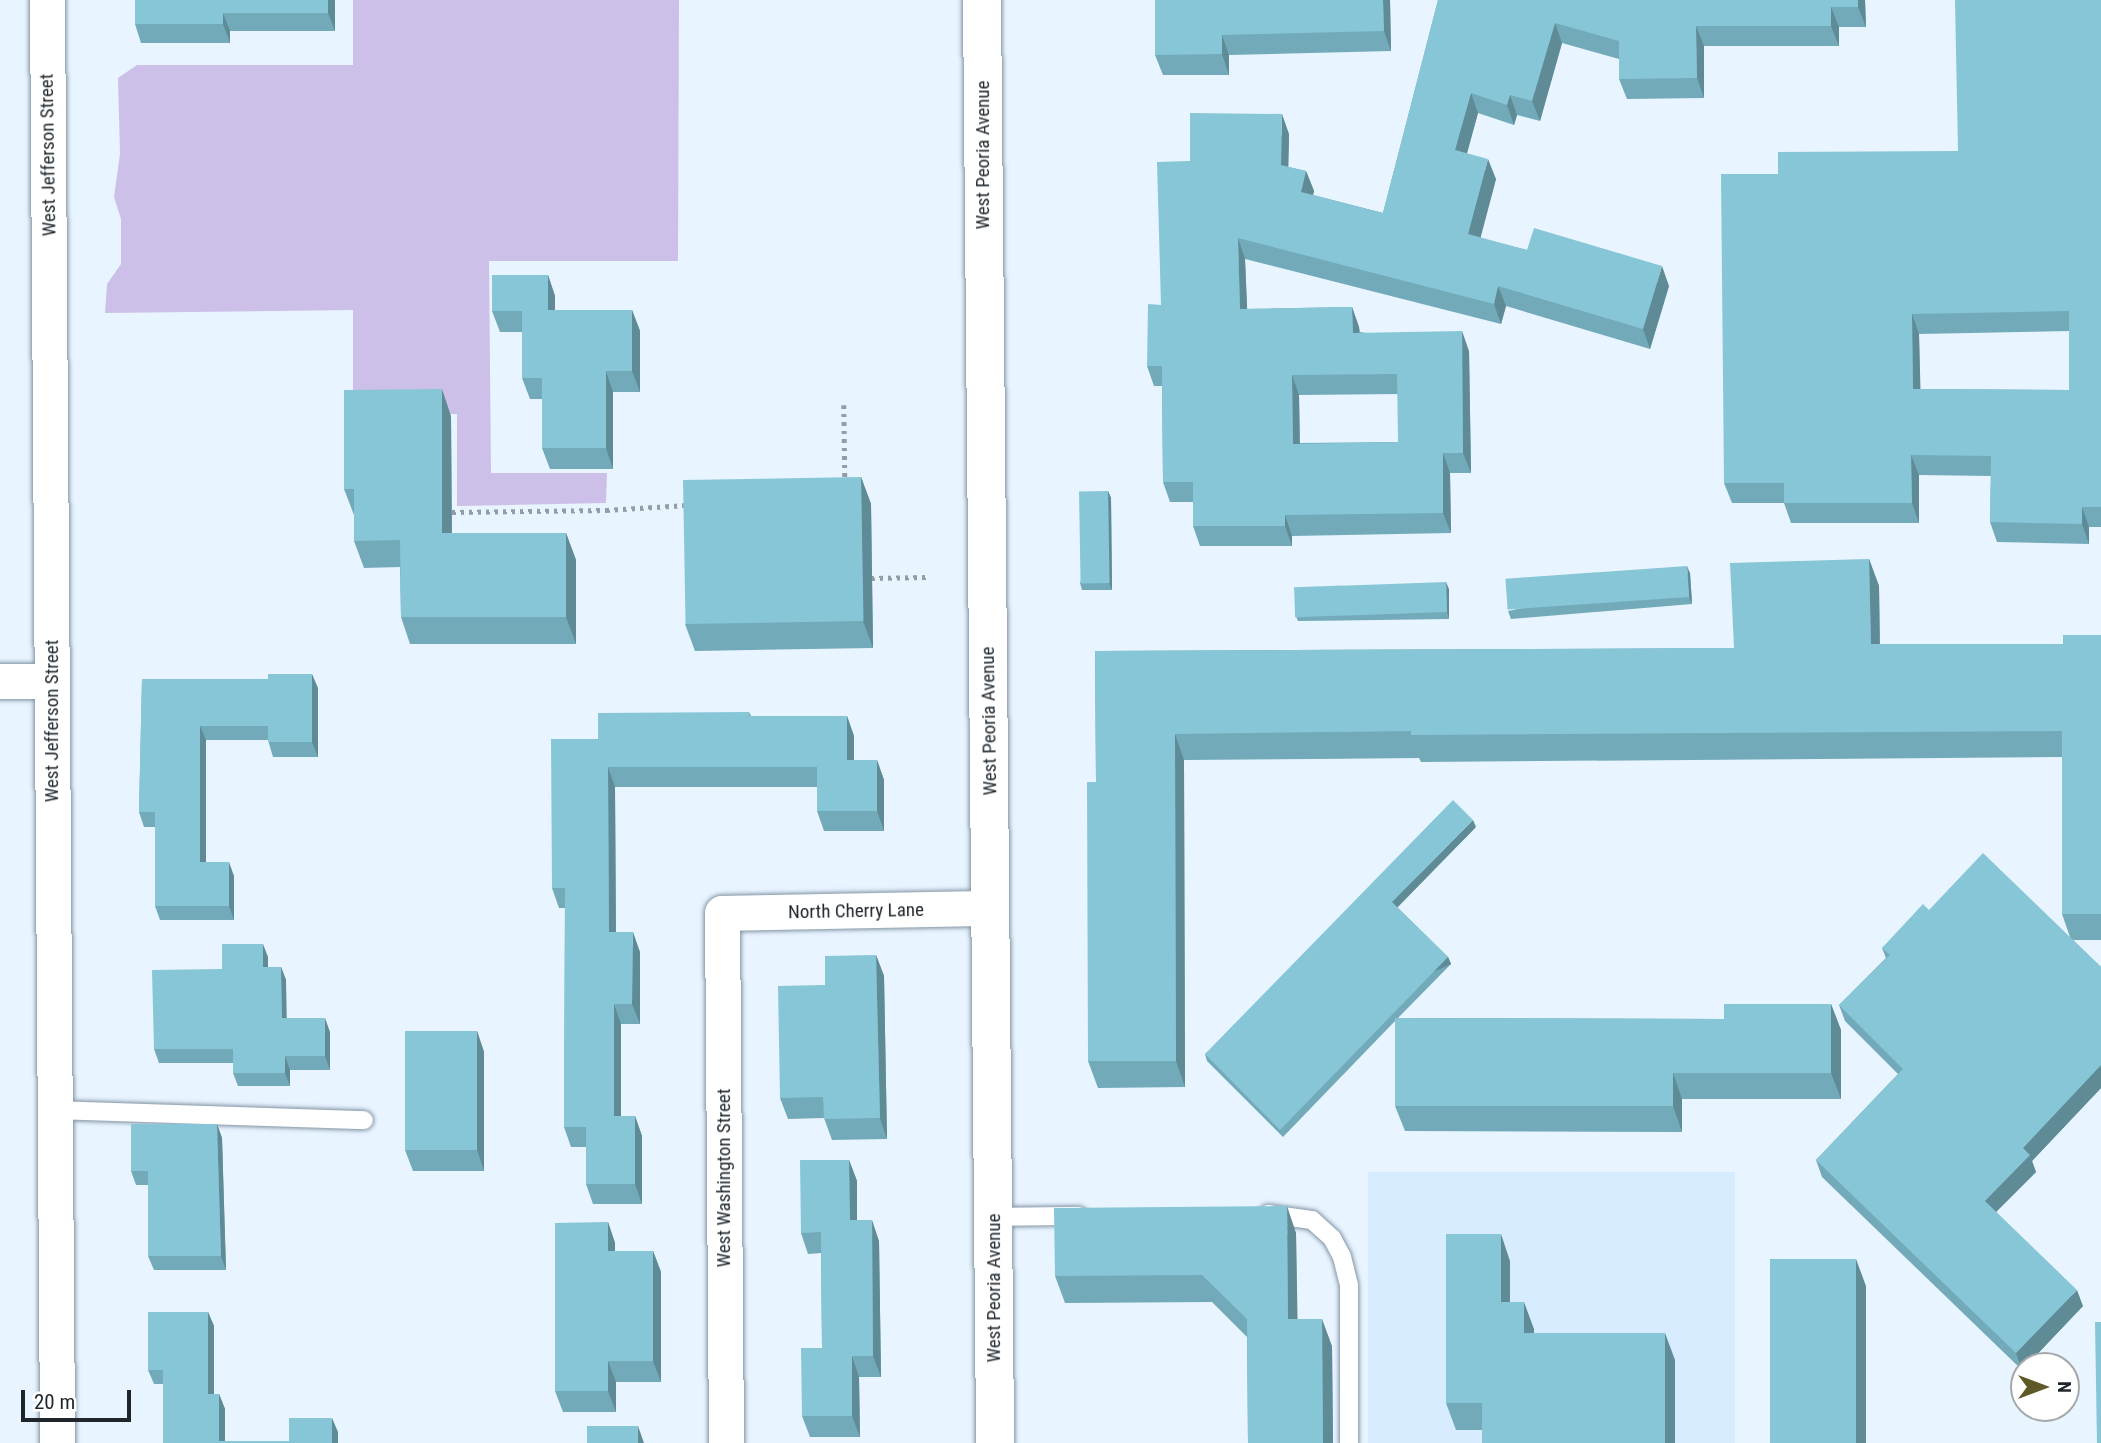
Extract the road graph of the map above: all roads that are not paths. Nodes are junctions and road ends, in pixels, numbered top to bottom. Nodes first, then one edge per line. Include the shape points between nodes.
1 (47, 0) edge
2 (982, 0) edge
3 (0, 681) edge
4 (52, 681) junction
5 (991, 908) junction
6 (722, 913) joint
7 (55, 1110) junction
8 (364, 1120) dead end
9 (1256, 1214) edge
10 (1091, 1216) edge
11 (994, 1217) junction
12 (57, 1443) edge
13 (726, 1443) edge
14 (996, 1443) edge
15 (1349, 1443) edge

1 - 4 street, West Jefferson Street
2 - 5 main road, West Peoria Avenue
3 - 4 street
4 - 7 street, West Jefferson Street
5 - 6 street, North Cherry Lane
5 - 11 main road, West Peoria Avenue
6 - 13 street, West Washington Street
7 - 8 lane
7 - 12 street, West Jefferson Street
9 - 15 lane via 1312,1220 1332,1238 1342,1257 1349,1285
10 - 11 lane
11 - 14 main road, West Peoria Avenue

